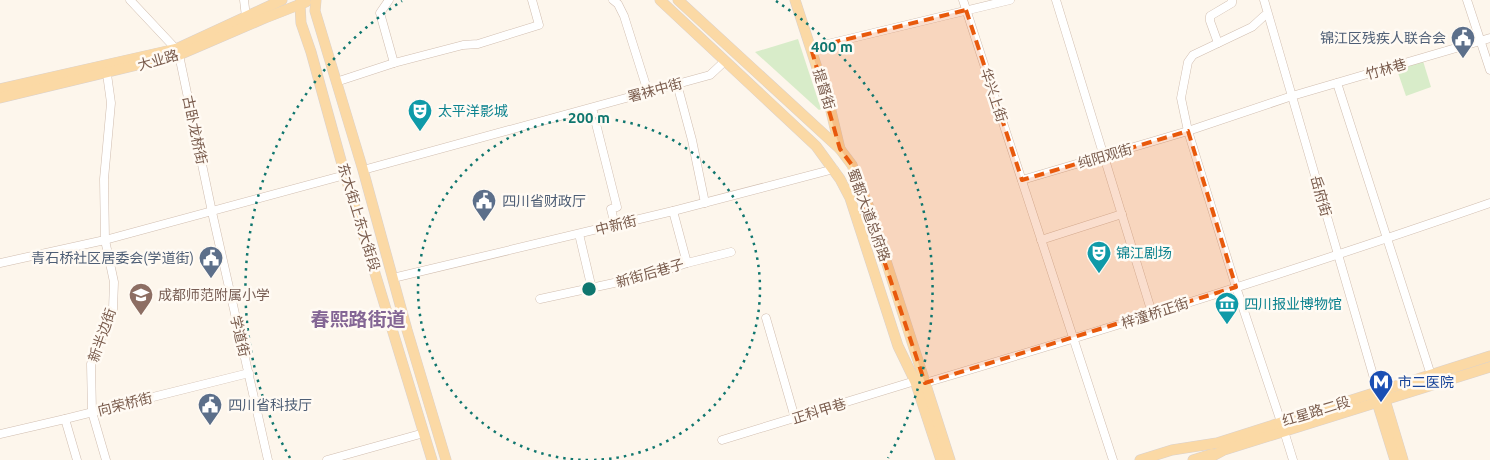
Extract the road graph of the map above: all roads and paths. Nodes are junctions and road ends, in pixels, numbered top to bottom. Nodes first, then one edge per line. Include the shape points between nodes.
1 (130, 0) edge
2 (244, 0) edge
3 (282, 0) edge
4 (310, 0) edge
5 (316, 0) edge
6 (389, 0) edge
7 (532, 0) edge
8 (613, 0) edge
9 (659, 0) edge
10 (795, 0) edge
11 (963, 0) edge
12 (1010, 0) edge
13 (1056, 0) edge
14 (1232, 0) edge
15 (1264, 0) edge
16 (1466, 0) edge
17 (680, 1) edge
18 (300, 2) edge
19 (966, 10) junction
20 (1264, 16) dead end
21 (246, 17) junction
22 (1490, 38) edge
23 (1480, 41) junction
24 (1218, 43) junction
25 (326, 48) junction
26 (811, 48) junction
27 (178, 52) junction
28 (312, 52) junction
29 (725, 61) junction
30 (394, 63) junction
31 (1490, 70) edge
32 (107, 74) junction
33 (336, 82) junction
34 (1337, 83) junction
35 (677, 84) junction
36 (0, 89) edge
37 (648, 92) junction
38 (1292, 96) junction
39 (0, 98) edge
40 (592, 108) junction
41 (1188, 131) junction
42 (840, 149) junction
43 (1104, 156) junction
44 (834, 169) junction
45 (362, 170) junction
46 (345, 175) junction
47 (1022, 180) junction
48 (705, 203) junction
49 (1490, 203) edge
50 (673, 211) junction
51 (212, 212) junction
52 (1122, 214) junction
53 (615, 224) junction
54 (579, 234) junction
55 (1388, 239) junction
56 (105, 240) junction
57 (1041, 240) junction
58 (732, 252) dead end
59 (1338, 256) junction
60 (0, 263) edge
61 (687, 263) junction
62 (393, 278) junction
63 (1236, 287) junction
64 (592, 289) junction
65 (540, 299) dead end
66 (1152, 314) junction
67 (766, 318) dead end
68 (1074, 339) junction
69 (1490, 356) edge
70 (1490, 367) edge
71 (249, 373) junction
72 (1431, 375) junction
73 (920, 382) junction
74 (1380, 398) junction
75 (92, 412) junction
76 (795, 418) junction
77 (65, 419) junction
78 (1282, 427) junction
79 (424, 433) junction
80 (0, 434) edge
81 (722, 440) dead end
82 (1221, 446) junction
83 (77, 460) edge
84 (106, 460) edge
85 (268, 460) edge
86 (327, 460) edge
87 (432, 460) edge
88 (446, 460) edge
89 (941, 460) edge
90 (950, 460) edge
91 (1113, 460) edge
92 (1140, 460) edge
93 (1164, 460) edge
94 (1193, 460) edge
95 (1205, 460) edge
96 (1293, 460) edge
97 (1395, 460) edge
98 (1403, 460) edge

1 - 27 street
2 - 21 street
3 - 21 main road, 大业路
4 - 18 main road, 大业路
5 - 25 main road, 东大街上东大街段 via 315,11
6 - 30 street via 380,13
7 - 30 street via 539,25 478,44
8 - 37 street via 624,16
9 - 29 main road, 蜀都大道总府路
10 - 26 main road, 提督街
11 - 19 street, 华兴上街
12 - 19 street
13 - 43 street
14 - 24 street via 1210,16
15 - 38 street, 岳府街
16 - 23 street
17 - 42 main road, 蜀都大道总府路
18 - 27 main road, 大业路
18 - 28 main road, 东大街上东大街段 via 301,23
19 - 26 street
19 - 47 street, 华兴上街
20 - 24 street via 1252,27
21 - 27 main road, 大业路
22 - 23 street, 竹林巷
23 - 31 street
23 - 34 street, 竹林巷
24 - 41 street via 1193,55 1188,62 1181,98
25 - 28 main road via 321,44
25 - 33 main road, 东大街上东大街段
26 - 42 main road, 提督街
27 - 32 main road, 大业路
27 - 36 main road, 大业路
27 - 51 street, 古卧龙桥街
28 - 46 main road, 东大街上东大街段
29 - 35 street, 署袜中街 via 710,75
29 - 44 main road, 蜀都大道总府路 via 816,146
30 - 33 street
32 - 39 main road, 大业路
32 - 56 street, 新半边街 via 111,103 104,179
33 - 45 main road, 东大街上东大街段
34 - 38 street, 竹林巷
34 - 55 street
35 - 37 street, 署袜中街
35 - 48 street
37 - 40 street, 署袜中街
38 - 41 street, 纯阳观街
38 - 59 street, 岳府街
40 - 45 street, 署袜中街
40 - 53 street via 617,207 611,208
41 - 43 street, 纯阳观街
41 - 63 street
42 - 73 main road, 蜀都大道总府路 via 852,165 861,186
43 - 47 street, 纯阳观街
43 - 52 street
44 - 48 street, 中新街
44 - 73 main road, 蜀都大道总府路 via 850,198 898,346
45 - 62 main road, 东大街上东大街段
46 - 51 street
46 - 79 main road, 东大街上东大街段
47 - 57 street, 华兴上街
48 - 50 street, 中新街
49 - 55 street, 梓潼桥正街
50 - 53 street, 中新街
50 - 61 street
51 - 56 street
51 - 71 street, 学道街
52 - 57 street
52 - 66 street
53 - 54 street, 中新街
54 - 62 street, 中新街
54 - 64 street
55 - 59 street, 梓潼桥正街
55 - 72 street
56 - 60 street
56 - 75 street, 新半边街 via 114,282 113,310 91,364
57 - 68 street, 华兴上街
58 - 61 street, 新街后巷子
59 - 63 street, 梓潼桥正街
59 - 74 street, 岳府街
61 - 64 street, 新街后巷子
62 - 88 main road, 东大街上东大街段
63 - 66 street, 梓潼桥正街
63 - 78 street
64 - 65 street, 新街后巷子
66 - 68 street, 梓潼桥正街
67 - 76 street
68 - 73 street, 梓潼桥正街
68 - 91 street, 华兴上街
69 - 72 main road, 红星路二段
70 - 74 main road, 红星路二段
71 - 75 street, 向荣桥街
71 - 85 street, 学道街
72 - 74 main road, 红星路二段
73 - 76 street, 正科甲巷
73 - 89 main road, 蜀都大道总府路
73 - 90 main road, 蜀都大道总府路
74 - 78 main road, 红星路二段
74 - 97 main road
74 - 98 main road
75 - 77 street, 向荣桥街
75 - 84 street, 新半边街
76 - 81 street, 正科甲巷
77 - 80 street, 向荣桥街
77 - 83 street
78 - 82 main road, 红星路二段
78 - 96 street
79 - 86 street
79 - 87 main road, 东大街上东大街段
82 - 92 main road, 红星路二段 via 1172,450
82 - 93 main road
82 - 94 main road
82 - 95 main road, 红星路二段

